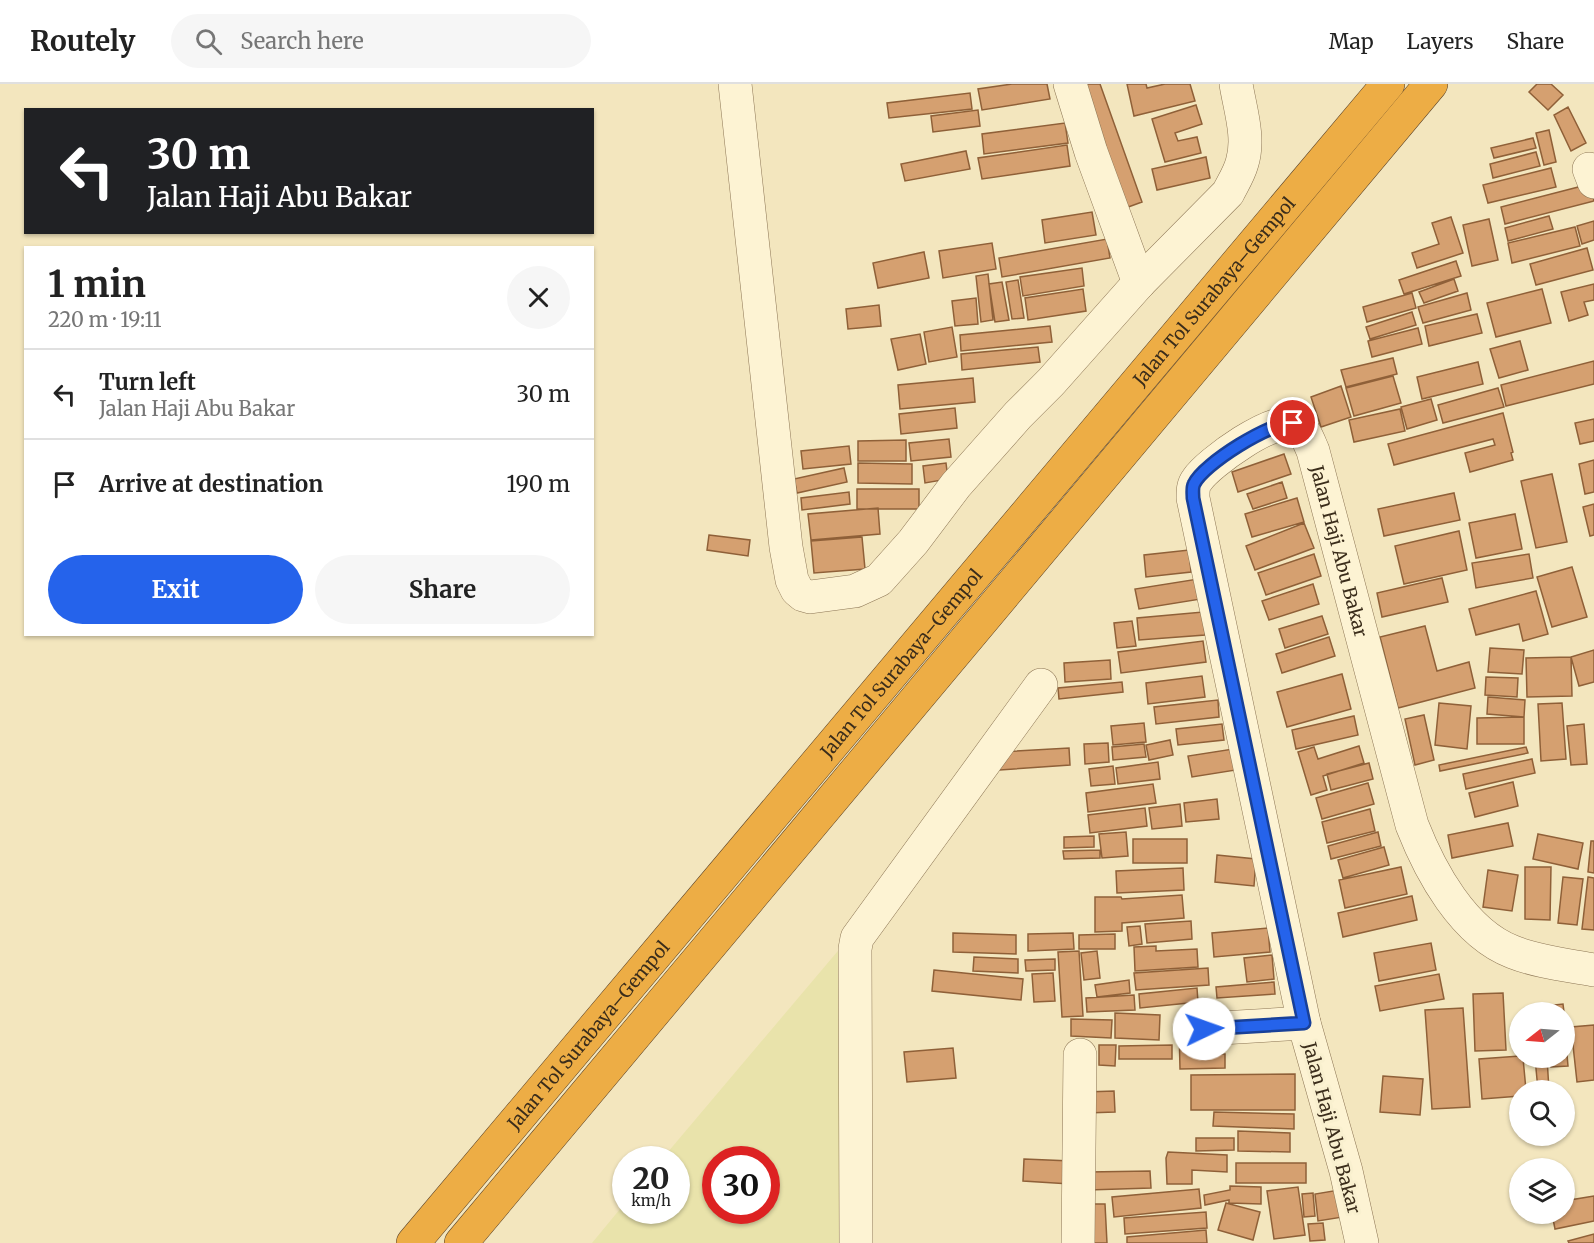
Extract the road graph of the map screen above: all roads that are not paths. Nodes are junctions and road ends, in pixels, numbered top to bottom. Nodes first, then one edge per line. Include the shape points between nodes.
1 (735, 84) edge
2 (1070, 84) edge
3 (1236, 84) edge
4 (1388, 84) edge
5 (1431, 84) edge
6 (1139, 283) junction
7 (1041, 685) dead end
8 (1594, 970) edge
9 (1304, 1023) junction
10 (1204, 1029) dead end
11 (1080, 1055) dead end
12 (413, 1243) edge
13 (461, 1243) edge
14 (856, 1243) edge
15 (1078, 1243) edge
16 (1362, 1243) edge

1 - 6 street via 786,547 792,580 804,595 855,591 879,580 956,485
2 - 6 street
3 - 6 street via 1244,136 1238,174 1228,193
4 - 12 highway, Jalan Tol Surabaya–Gempol
5 - 13 highway, Jalan Tol Surabaya–Gempol
7 - 14 street via 857,938
8 - 9 street, Jalan Haji Abu Bakar via 1512,952 1496,943 1472,925 1437,879 1412,825 1312,452 1301,429 1293,423 1283,423 1247,440 1203,472 1194,485 1193,498
9 - 10 street
9 - 16 street, Jalan Haji Abu Bakar
11 - 15 street

